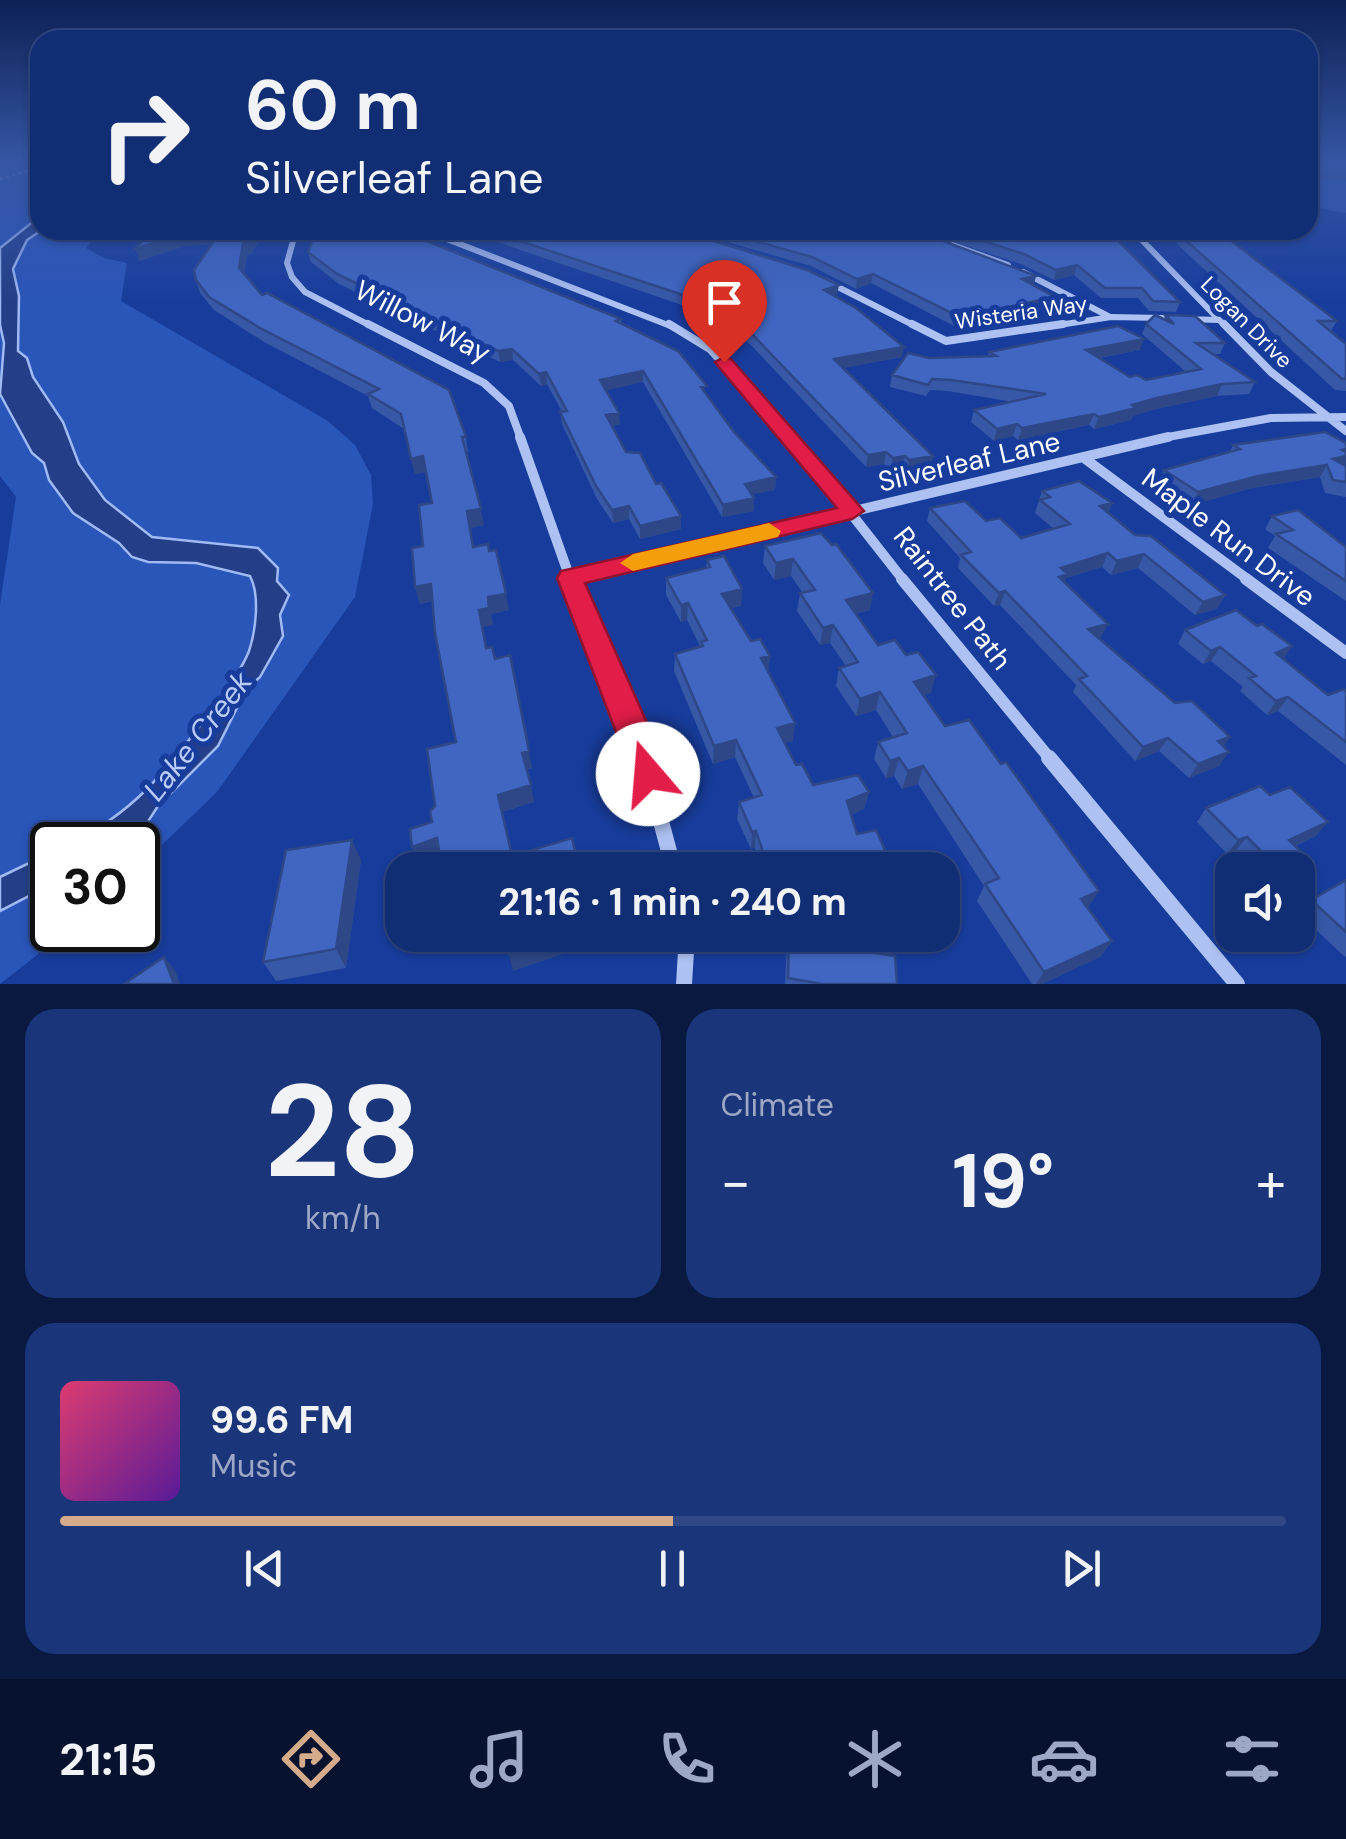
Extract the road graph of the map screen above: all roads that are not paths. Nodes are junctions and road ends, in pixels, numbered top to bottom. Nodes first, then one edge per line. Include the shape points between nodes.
1 (292, 240) edge
2 (449, 240) edge
3 (1142, 240) edge
4 (950, 244) edge
5 (822, 279) edge
6 (1111, 317) junction
7 (1219, 320) junction
8 (1322, 414) junction
9 (1346, 417) edge
10 (1346, 431) edge
11 (1084, 458) junction
12 (852, 511) junction
13 (570, 578) junction
14 (1346, 653) edge
15 (669, 852) edge
16 (686, 952) edge
17 (684, 984) edge
18 (1236, 984) edge

1 - 13 street, Willow Way via 286,268 305,292 499,394 509,406
2 - 12 street, Raintree Path via 639,310 695,338 724,362
3 - 7 street, Logan Drive
4 - 6 street via 1049,283
5 - 6 street, Wisteria Way via 946,341
6 - 7 street, Wisteria Way
7 - 8 street, Logan Drive
8 - 9 street, Silverleaf Lane
8 - 10 street, Logan Drive
8 - 11 street, Silverleaf Lane via 1232,423
11 - 12 street, Silverleaf Lane
11 - 14 street, Maple Run Drive
12 - 13 street, Silverleaf Lane
12 - 18 street, Raintree Path
13 - 15 street, Willow Way via 639,741
16 - 17 street

